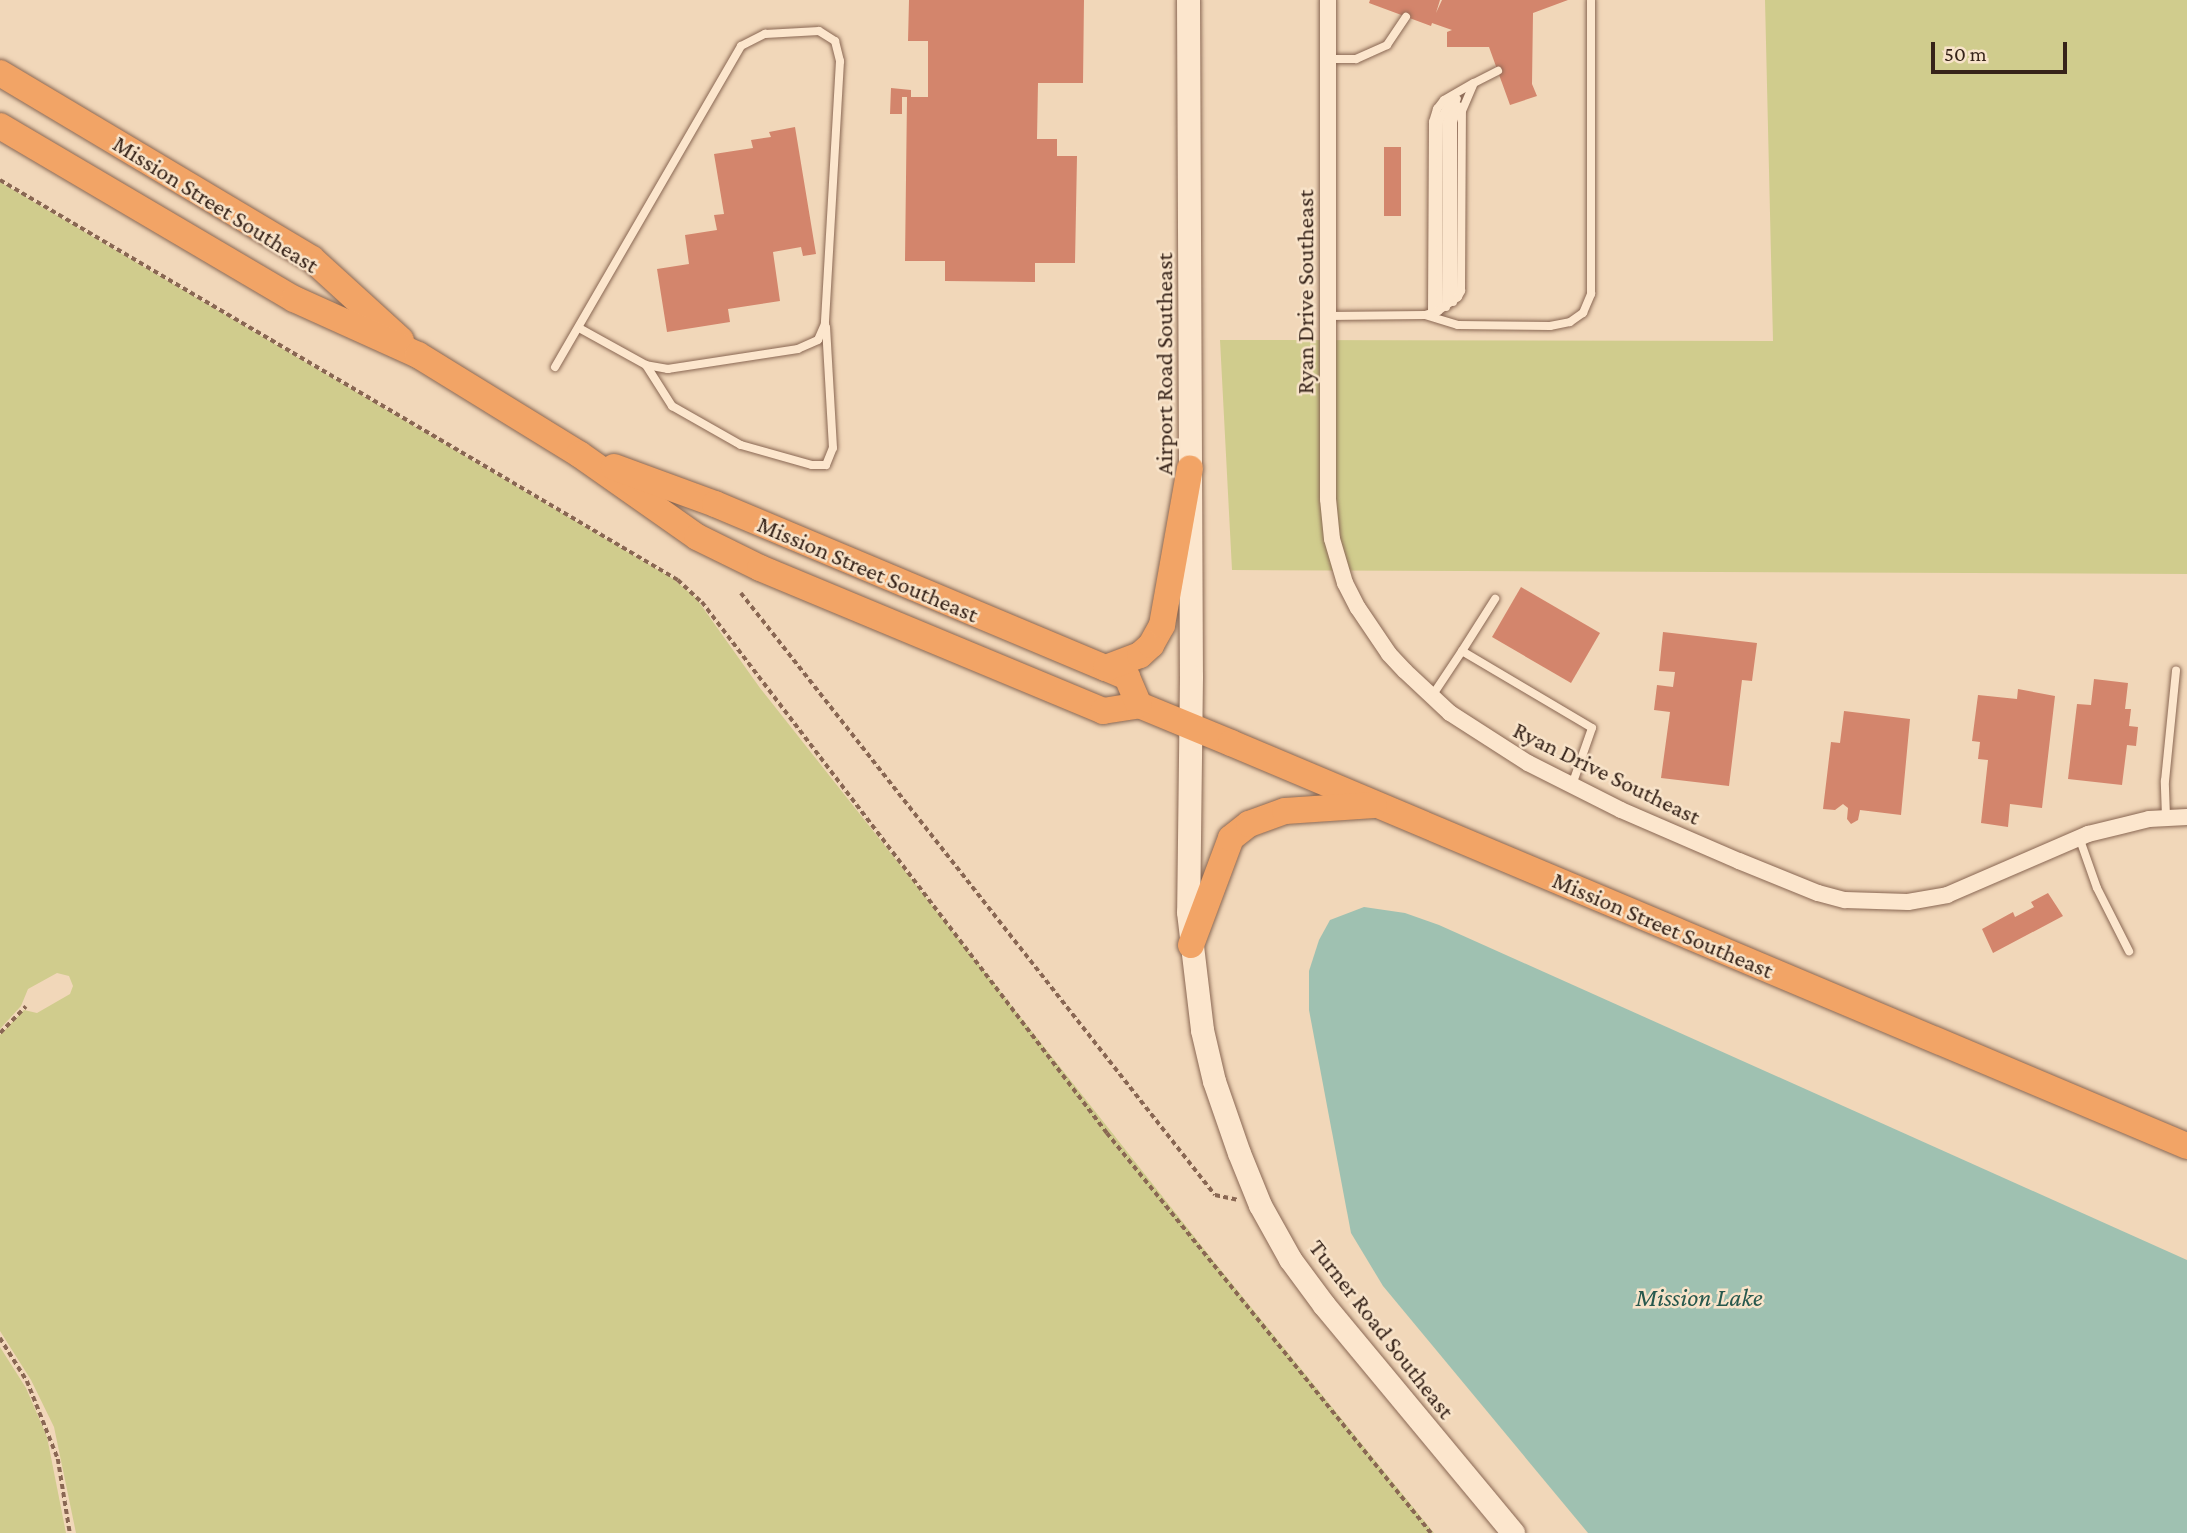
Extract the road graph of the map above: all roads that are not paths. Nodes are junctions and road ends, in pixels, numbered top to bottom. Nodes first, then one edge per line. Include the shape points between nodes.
1 (1188, 0) edge
2 (1328, 0) edge
3 (1591, 0) edge
4 (1406, 17) dead end
5 (1328, 59) junction
6 (1498, 71) dead end
7 (0, 73) edge
8 (1474, 83) junction
9 (0, 126) edge
10 (1439, 310) junction
11 (1328, 316) junction
12 (825, 324) junction
13 (579, 328) junction
14 (418, 355) junction
15 (646, 365) junction
16 (555, 367) dead end
17 (579, 454) junction
18 (1190, 468) junction
19 (1495, 599) dead end
20 (1462, 650) junction
21 (1106, 668) junction
22 (2176, 671) dead end
23 (1432, 696) junction
24 (1139, 705) junction
25 (1191, 728) junction
26 (1572, 785) junction
27 (1380, 805) junction
28 (2166, 817) junction
29 (2187, 817) edge
30 (2079, 837) junction
31 (1191, 945) junction
32 (2129, 951) dead end
33 (2187, 1146) edge
34 (1513, 1533) edge

1 - 18 main road, Airport Road Southeast
2 - 5 street, Ryan Drive Southeast
3 - 10 lane via 1591,294 1583,313 1570,323 1550,326 1458,325
4 - 5 lane via 1387,45 1356,59
5 - 11 street, Ryan Drive Southeast
6 - 8 lane
7 - 14 highway, Mission Street Southeast via 312,259
8 - 10 lane via 1453,122
8 - 10 lane via 1451,99 1439,121
9 - 14 highway, Mission Street Southeast via 295,299
10 - 11 lane
11 - 23 street, Ryan Drive Southeast via 1328,499 1338,564 1358,608 1389,654
12 - 13 lane via 840,61 835,41 819,32 765,34 741,46
12 - 15 lane via 818,340 798,349 668,369
12 - 15 lane via 833,448 826,464 812,465 741,445 672,406
13 - 15 lane
13 - 16 lane
14 - 17 highway, Mission Street Southeast
17 - 21 highway, Mission Street Southeast via 715,504
17 - 24 highway, Mission Street Southeast via 698,537 760,568 1104,711
18 - 21 highway via 1161,625 1140,655
18 - 25 main road, Airport Road Southeast
19 - 20 lane
20 - 23 lane
20 - 26 lane via 1592,728
21 - 24 highway, Mission Street Southeast via 1127,677
22 - 28 lane
23 - 26 street, Ryan Drive Southeast via 1528,764
24 - 25 highway, Mission Street Southeast
25 - 27 highway, Mission Street Southeast
25 - 31 main road, Turner Road Southeast
26 - 30 street, Ryan Drive Southeast via 1790,883 1845,900 1908,902 1947,895
27 - 31 highway via 1285,811 1249,824 1230,838
27 - 33 highway, Mission Street Southeast
28 - 29 street, Ryan Drive Southeast
28 - 30 street, Ryan Drive Southeast
30 - 32 lane via 2097,888
31 - 34 main road, Turner Road Southeast via 1214,1082 1260,1205 1290,1259 1324,1305

